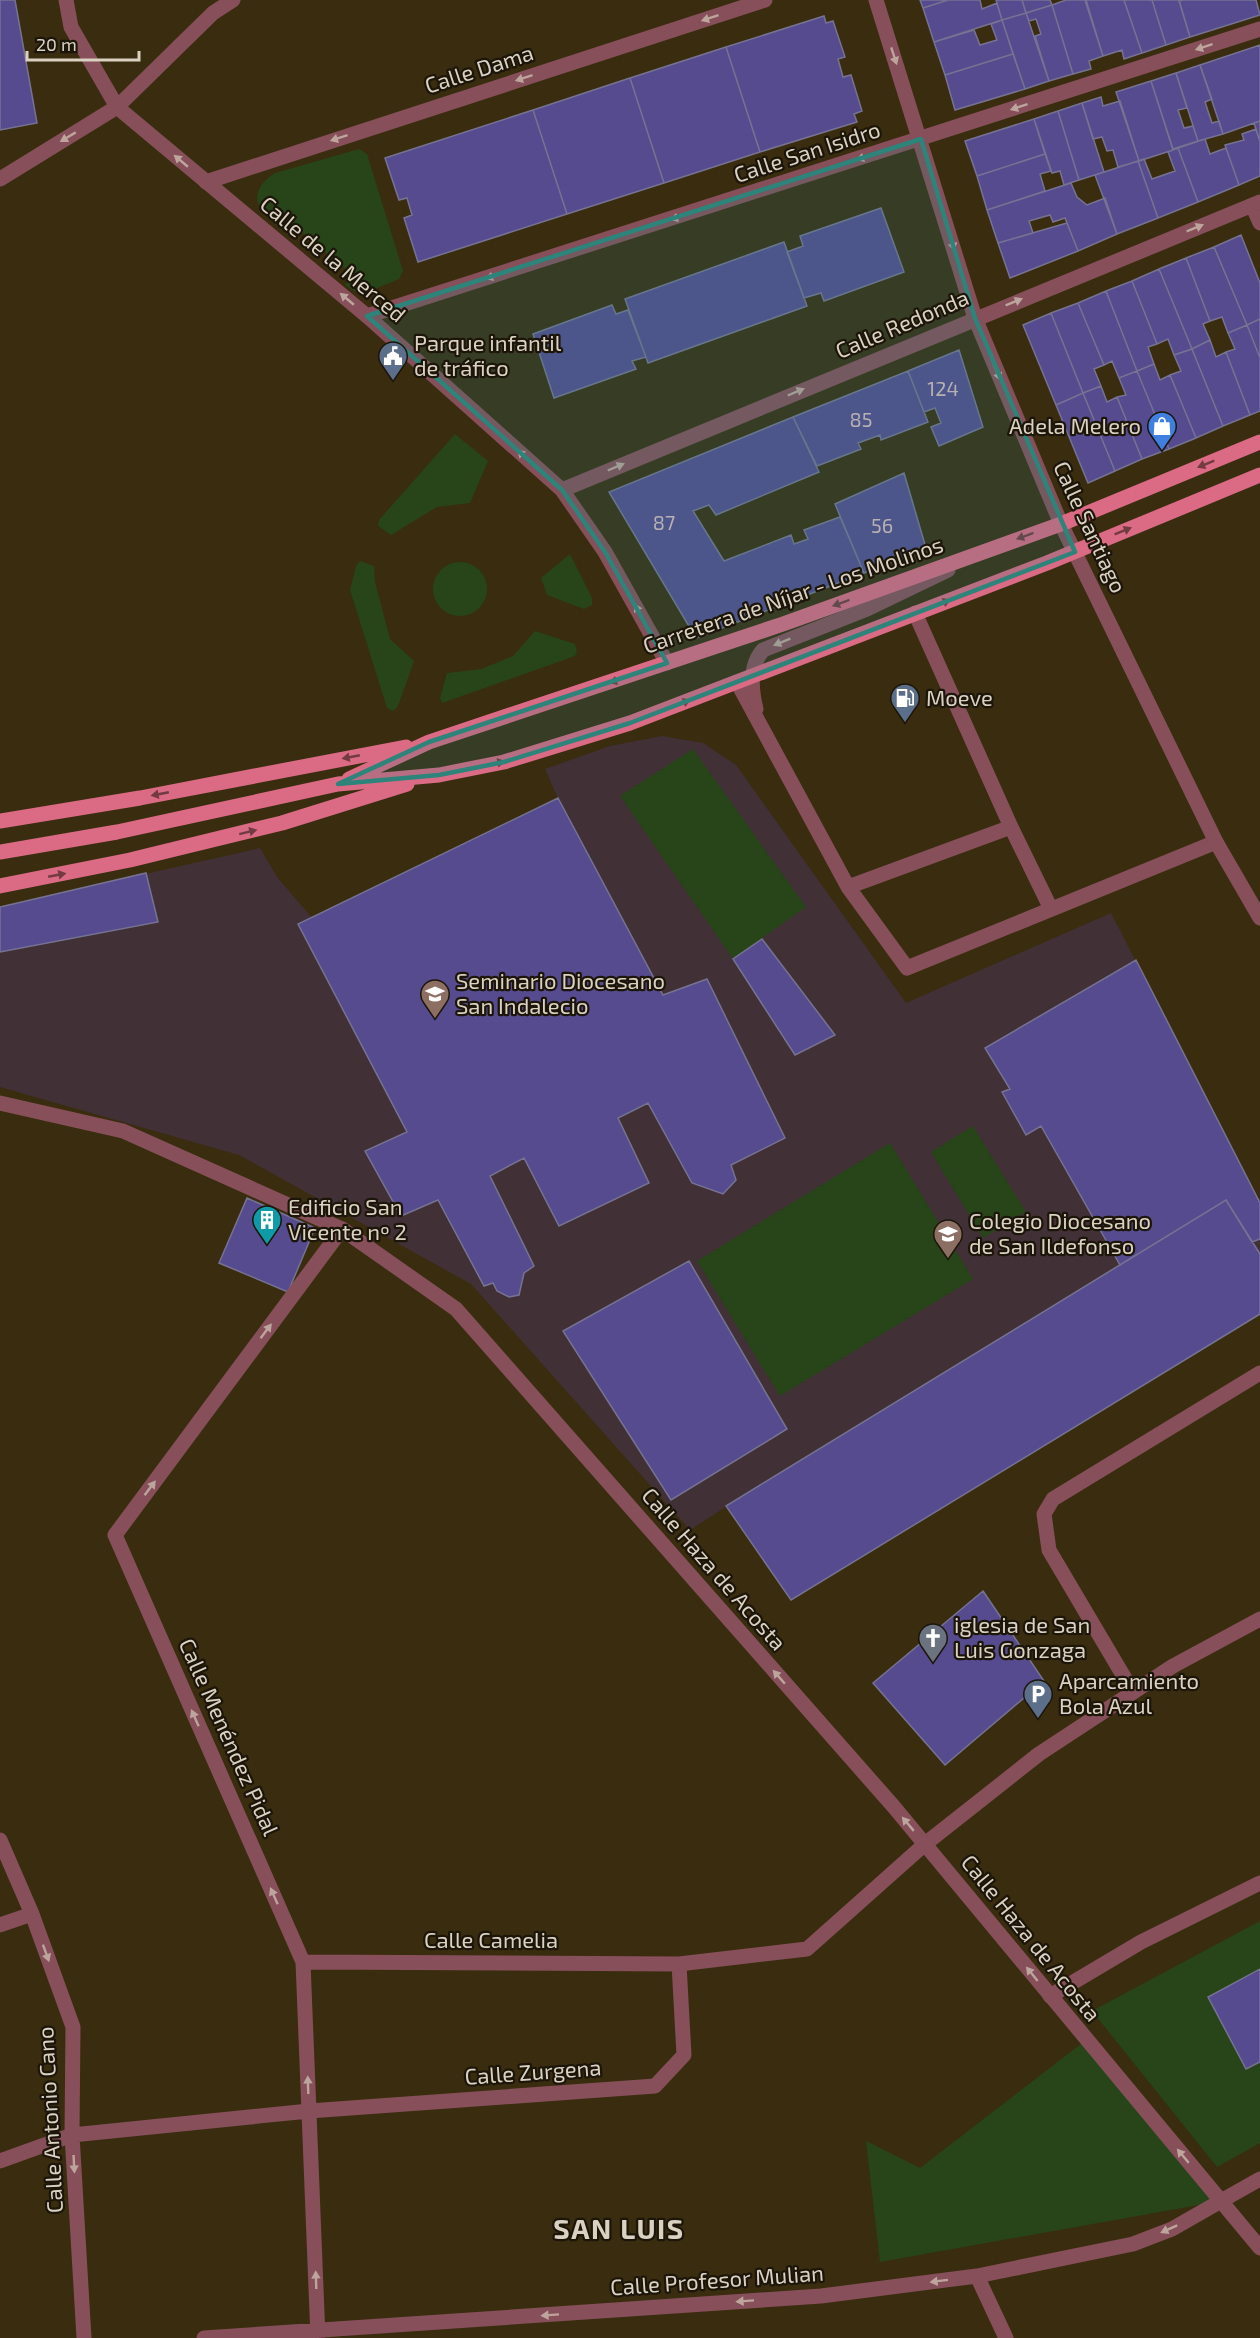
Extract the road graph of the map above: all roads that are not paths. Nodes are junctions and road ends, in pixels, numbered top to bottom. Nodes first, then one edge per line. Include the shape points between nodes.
1 (66, 0) edge
2 (233, 0) edge
3 (765, 0) edge
4 (876, 0) edge
5 (1260, 29) edge
6 (117, 107) junction
7 (921, 139) junction
8 (0, 178) edge
9 (206, 182) junction
10 (1256, 203) edge
11 (1260, 223) edge
12 (367, 316) junction
13 (975, 318) junction
14 (1260, 442) edge
15 (1260, 475) edge
16 (561, 490) junction
17 (1061, 524) junction
18 (988, 550) junction
19 (1075, 552) junction
20 (915, 613) junction
21 (667, 663) junction
22 (753, 676) junction
23 (737, 682) junction
24 (761, 728) junction
25 (429, 742) junction
26 (439, 775) junction
27 (338, 784) junction
28 (0, 821) edge
29 (1011, 827) junction
30 (1216, 842) junction
31 (0, 852) edge
32 (0, 886) edge
33 (848, 887) junction
34 (1051, 909) junction
35 (1260, 918) edge
36 (0, 1103) edge
37 (342, 1229) junction
38 (1260, 1373) edge
39 (1260, 1619) edge
40 (1133, 1692) junction
41 (925, 1844) junction
42 (2, 1848) edge
43 (1260, 1882) edge
44 (32, 1914) junction
45 (0, 1925) edge
46 (303, 1962) junction
47 (679, 1964) junction
48 (1050, 1996) junction
49 (309, 2111) junction
50 (72, 2135) junction
51 (0, 2161) edge
52 (1260, 2179) edge
53 (1221, 2201) junction
54 (1260, 2248) edge
55 (976, 2276) junction
56 (318, 2335) edge
57 (84, 2338) edge
58 (204, 2338) edge
59 (1006, 2338) edge

1 - 6 street, Calle de la Merced via 71,27
2 - 6 street via 213,13
3 -> 9 street, Calle Dama
4 -> 7 street, Calle Santiago
5 -> 7 street, Calle San Isidro
6 -> 8 street
9 -> 6 street, Calle de la Merced
7 -> 12 street, Calle San Isidro
7 -> 13 street, Calle Santiago
12 -> 9 street, Calle de la Merced
10 - 11 street
13 -> 10 street, Calle Redonda
16 -> 12 street, Calle de la Merced
16 -> 13 street, Calle Redonda
13 -> 17 street, Calle Santiago
14 -> 17 main road, Carretera de Níjar - Los Molinos
19 -> 15 main road, Carretera de Níjar - Los Molinos
21 -> 16 street, Calle de la Merced via 605,552
17 -> 18 main road, Carretera de Níjar - Los Molinos
17 - 19 street, Calle Santiago
18 -> 21 main road, Carretera de Níjar - Los Molinos
18 -> 22 street via 867,609 763,650 754,663
20 -> 19 main road, Carretera de Níjar - Los Molinos
19 - 30 street, Calle Santiago
20 - 22 main road, Carretera de Níjar - Los Molinos
20 - 29 street
21 -> 25 main road, Carretera de Níjar - Los Molinos
22 - 23 main road, Carretera de Níjar - Los Molinos
22 - 24 street via 752,693
23 - 24 street
26 -> 23 main road, Carretera de Níjar - Los Molinos via 504,762 618,727
24 - 33 street
25 - 27 main road, Carretera de Níjar - Los Molinos
25 -> 28 main road
26 - 27 main road, Carretera de Níjar - Los Molinos
32 -> 26 main road via 282,824
27 - 31 main road, Carretera de Níjar - Los Molinos
29 - 33 street
29 - 34 street
30 - 34 street
30 - 35 street, Calle Santiago
33 - 34 street via 907,968
36 - 37 street, Calle Haza de Acosta via 123,1131
41 -> 37 street, Calle Haza de Acosta via 456,1309
46 -> 37 street, Calle Menéndez Pidal via 115,1535
38 - 40 street via 1053,1499 1044,1514 1049,1550
39 - 40 street via 1173,1665
40 - 41 street via 1039,1754
41 - 47 street via 807,1949
48 -> 41 street, Calle Haza de Acosta
42 - 44 street, Calle Antonio Cano
43 - 48 street via 1141,1942
44 - 45 street
44 -> 50 street, Calle Antonio Cano via 73,2027
46 - 47 street, Calle Camelia
49 -> 46 street, Calle Menéndez Pidal
47 - 49 street, Calle Zurgena via 684,2055 655,2086
53 -> 48 street, Calle Haza de Acosta
49 - 50 street, Calle Zurgena
56 -> 49 street, Calle Menéndez Pidal
50 - 51 street, Calle Zurgena
50 -> 57 street, Calle Antonio Cano
52 - 53 street, Calle Profesor Mulian
53 - 54 street, Calle Haza de Acosta
53 -> 55 street, Calle Profesor Mulian via 1172,2229 1132,2244
55 -> 56 street, Calle Profesor Mulian via 821,2296
55 - 59 street
56 - 58 street, Calle Profesor Mulian

